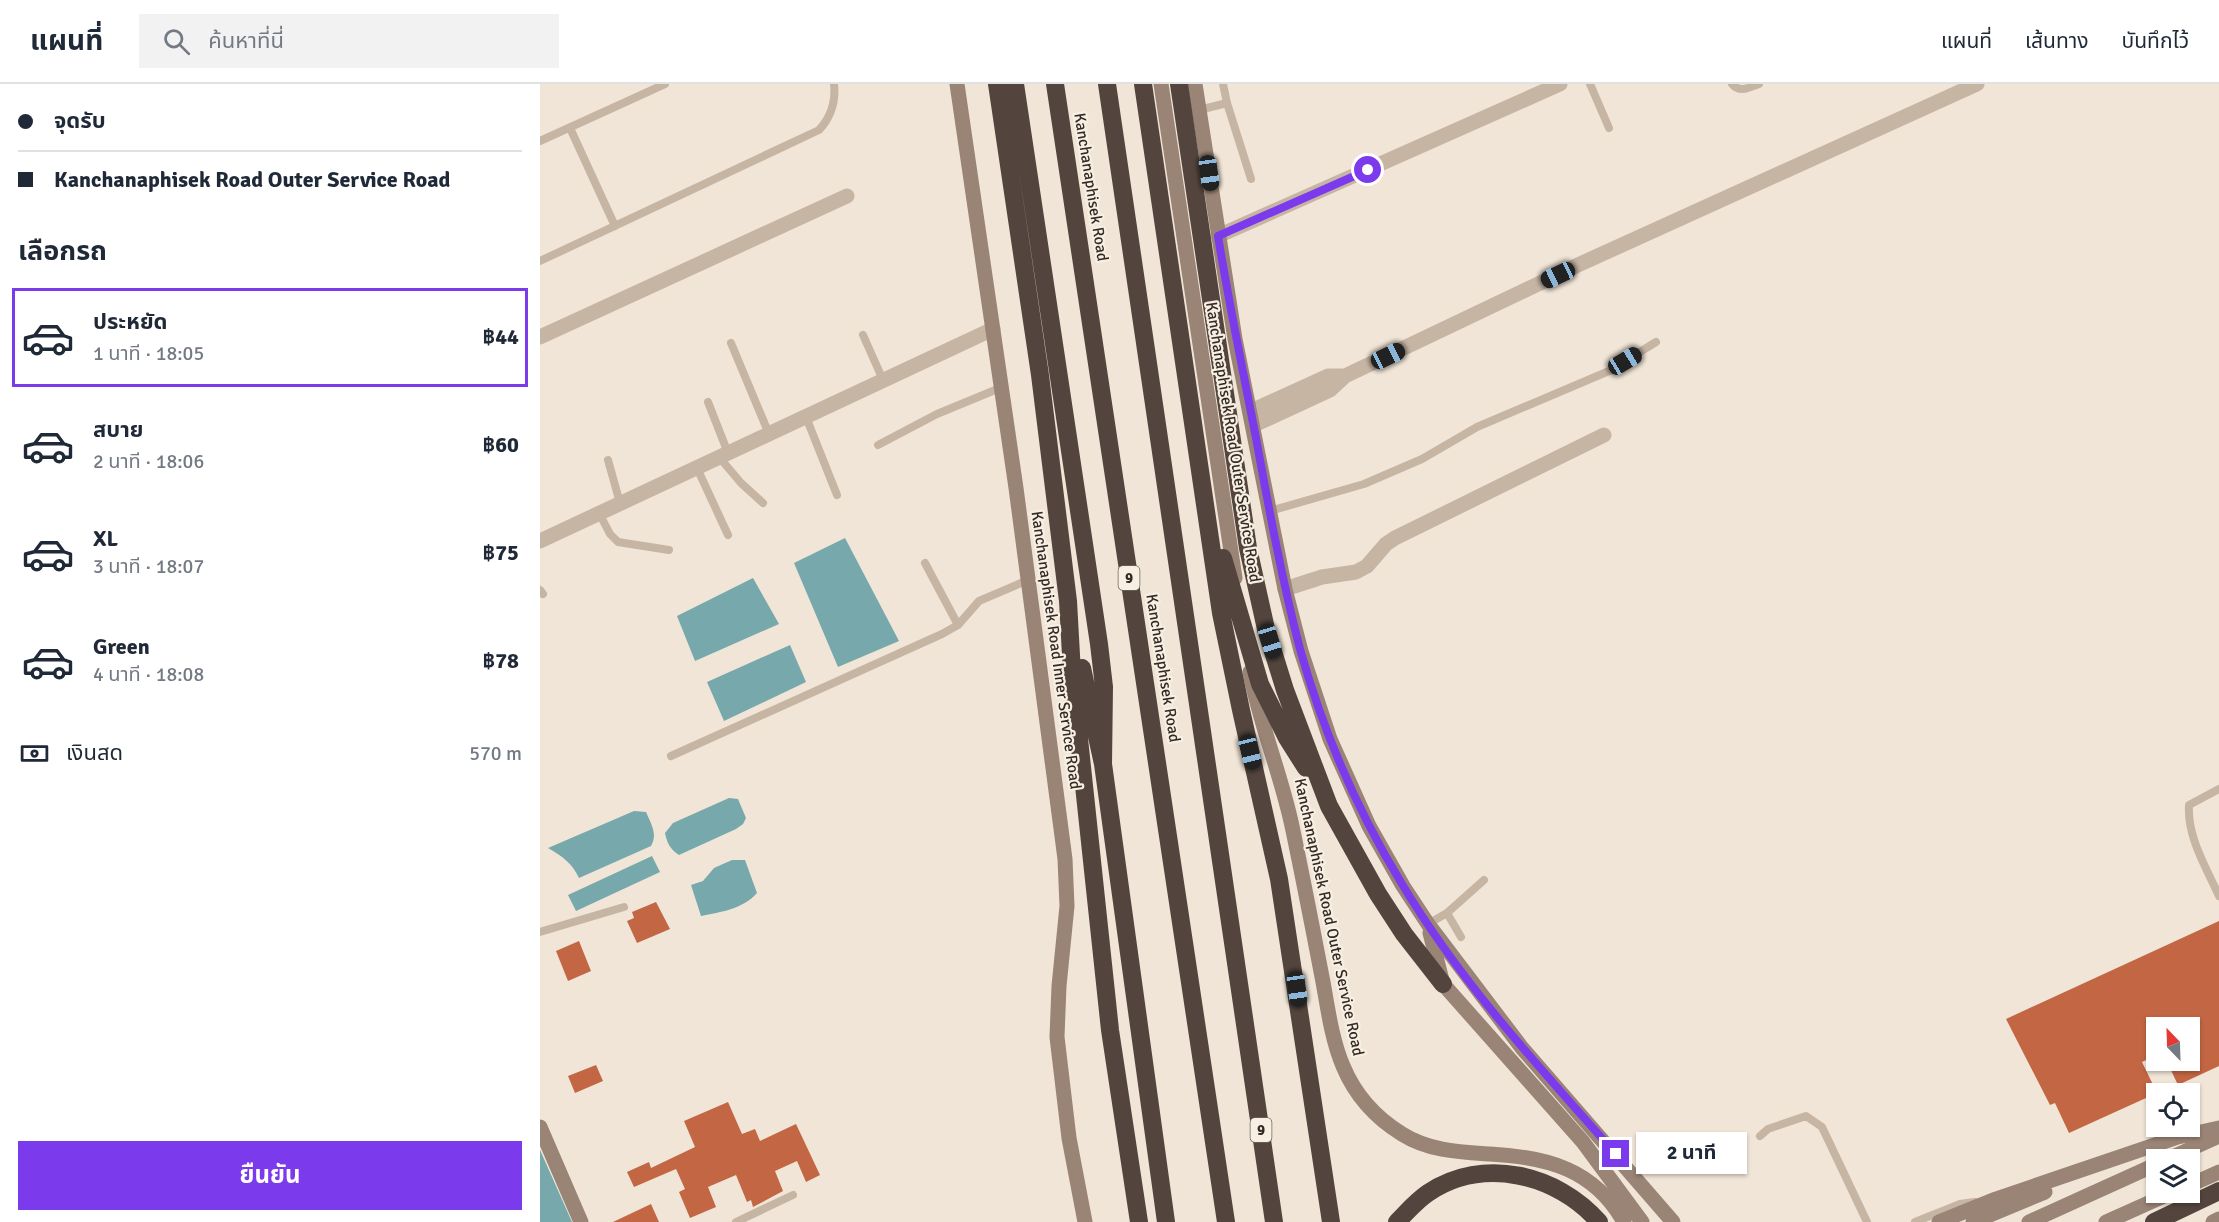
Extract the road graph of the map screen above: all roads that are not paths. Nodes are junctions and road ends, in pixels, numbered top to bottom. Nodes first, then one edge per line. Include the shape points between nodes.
1 (665, 84) edge
2 (834, 84) edge
3 (957, 84) edge
4 (997, 84) edge
5 (1015, 84) edge
6 (1055, 84) edge
7 (1107, 84) edge
8 (1143, 84) edge
9 (1161, 84) edge
10 (1179, 84) edge
11 (1195, 84) edge
12 (1223, 84) edge
13 (1560, 84) edge
14 (1590, 84) edge
15 (1732, 84) edge
16 (1759, 84) edge
17 (1977, 84) edge
18 (1227, 103) junction
19 (1199, 110) junction
20 (570, 128) junction
21 (1610, 128) dead end
22 (540, 141) edge
23 (1251, 179) dead end
24 (846, 196) dead end
25 (615, 226) junction
26 (1218, 236) junction
27 (540, 261) edge
28 (993, 329) junction
29 (863, 335) dead end
30 (540, 337) edge
31 (1656, 342) dead end
32 (731, 343) dead end
33 (883, 380) junction
34 (1000, 388) junction
35 (708, 402) dead end
36 (806, 417) junction
37 (1252, 418) junction
38 (769, 434) junction
39 (1604, 435) dead end
40 (878, 445) dead end
41 (724, 455) junction
42 (608, 460) dead end
43 (697, 468) junction
44 (837, 495) dead end
45 (620, 503) junction
46 (763, 503) dead end
47 (1270, 511) junction
48 (599, 513) junction
49 (1208, 520) junction
50 (728, 535) dead end
51 (540, 541) edge
52 (669, 550) dead end
53 (925, 563) dead end
54 (1029, 580) junction
55 (1285, 590) junction
56 (1068, 601) junction
57 (958, 625) junction
58 (671, 756) dead end
59 (1103, 764) junction
60 (2219, 789) edge
61 (1329, 806) junction
62 (1484, 880) dead end
63 (2219, 896) edge
64 (624, 907) dead end
65 (1447, 913) junction
66 (1428, 924) junction
67 (540, 932) edge
68 (1461, 937) dead end
69 (1443, 984) junction
70 (540, 1127) edge
71 (2219, 1128) edge
72 (2200, 1132) edge
73 (1760, 1136) dead end
74 (2219, 1136) edge
75 (2178, 1137) joint
76 (1583, 1142) junction
77 (2190, 1149) edge
78 (2146, 1169) edge
79 (2219, 1172) edge
80 (2200, 1181) edge
81 (2219, 1191) edge
82 (793, 1195) dead end
83 (1996, 1199) junction
84 (2148, 1203) edge
85 (2219, 1219) edge
86 (581, 1222) edge
87 (736, 1222) edge
88 (1085, 1222) edge
89 (1138, 1222) edge
90 (1166, 1222) edge
91 (1226, 1222) edge
92 (1274, 1222) edge
93 (1332, 1222) edge
94 (1397, 1222) edge
95 (1599, 1222) edge
96 (1624, 1222) edge
97 (1642, 1222) edge
98 (1654, 1222) edge
99 (1673, 1222) edge
100 (1867, 1222) edge
101 (1915, 1222) edge
102 (1939, 1222) edge
103 (1973, 1222) edge
104 (2029, 1222) edge
105 (2106, 1222) edge
106 (2154, 1222) edge
107 (2213, 1222) edge

1 - 20 lane
2 - 25 lane via 832,109 819,130
3 - 28 main road, Kanchanaphisek Road Inner Service Road
4 - 56 highway via 1040,375
5 - 59 highway via 1099,644 1104,687
6 - 91 highway, Kanchanaphisek Road / 9
7 - 92 highway, Kanchanaphisek Road / 9
8 - 49 highway
9 - 96 main road, Kanchanaphisek Road Outer Service Road via 1252,681 1289,814 1338,1055 1371,1109 1402,1134 1441,1149 1534,1158 1562,1167 1596,1187
10 - 61 highway via 1248,548 1285,690
11 - 19 main road, Kanchanaphisek Road Outer Service Road
12 - 18 lane
13 - 26 street
14 - 21 lane
15 - 16 lane via 1745,90
17 - 37 street via 1580,264 1345,376 1328,376
18 - 19 lane
18 - 23 lane
19 - 26 main road, Kanchanaphisek Road Outer Service Road
20 - 22 lane
20 - 25 lane
24 - 30 street
25 - 27 lane
26 - 37 main road, Kanchanaphisek Road Outer Service Road
28 - 33 street
28 - 34 main road, Kanchanaphisek Road Inner Service Road
29 - 33 lane
31 - 47 lane via 1609,371 1477,427 1422,459 1365,484
32 - 38 lane
33 - 36 street
34 - 40 lane via 937,414
34 - 54 main road, Kanchanaphisek Road Inner Service Road
35 - 41 lane
36 - 38 street
36 - 44 lane
37 - 47 main road, Kanchanaphisek Road Outer Service Road
38 - 41 street
39 - 55 street via 1395,537 1356,572 1322,577
41 - 43 street
41 - 46 lane via 741,483
42 - 45 lane
43 - 45 street
43 - 50 lane
45 - 48 street
47 - 55 main road, Kanchanaphisek Road Outer Service Road
48 - 51 street
48 - 52 lane via 618,542
49 - 61 highway via 1260,684 1287,738
49 - 93 highway via 1234,680 1279,879
53 - 57 lane
54 - 57 lane via 979,601
54 - 88 main road, Kanchanaphisek Road Inner Service Road via 1067,877 1057,1021 1069,1138
55 - 66 main road, Kanchanaphisek Road Outer Service Road via 1330,739 1369,826
56 - 59 highway
56 - 89 highway via 1072,673 1110,1030
57 - 58 lane
59 - 90 highway
60 - 63 lane via 2190,805 2189,817 2193,837
61 - 69 highway via 1378,894
62 - 65 lane
64 - 67 lane
65 - 66 lane
65 - 68 lane
66 - 69 main road
66 - 99 main road, Kanchanaphisek Road Outer Service Road via 1522,1048
69 - 76 main road
70 - 86 main road
71 - 72 main road
73 - 100 lane via 1768,1129 1806,1116 1822,1127
74 - 77 main road
75 - 83 main road
75 - 103 main road
76 - 97 main road
76 - 98 main road
78 - 104 main road
79 - 80 main road
81 - 106 highway
82 - 87 lane
83 - 101 lane via 1960,1204
83 - 102 main road
84 - 105 main road
85 - 107 main road
94 - 95 highway via 1428,1193 1480,1174 1509,1174 1544,1182 1565,1192

